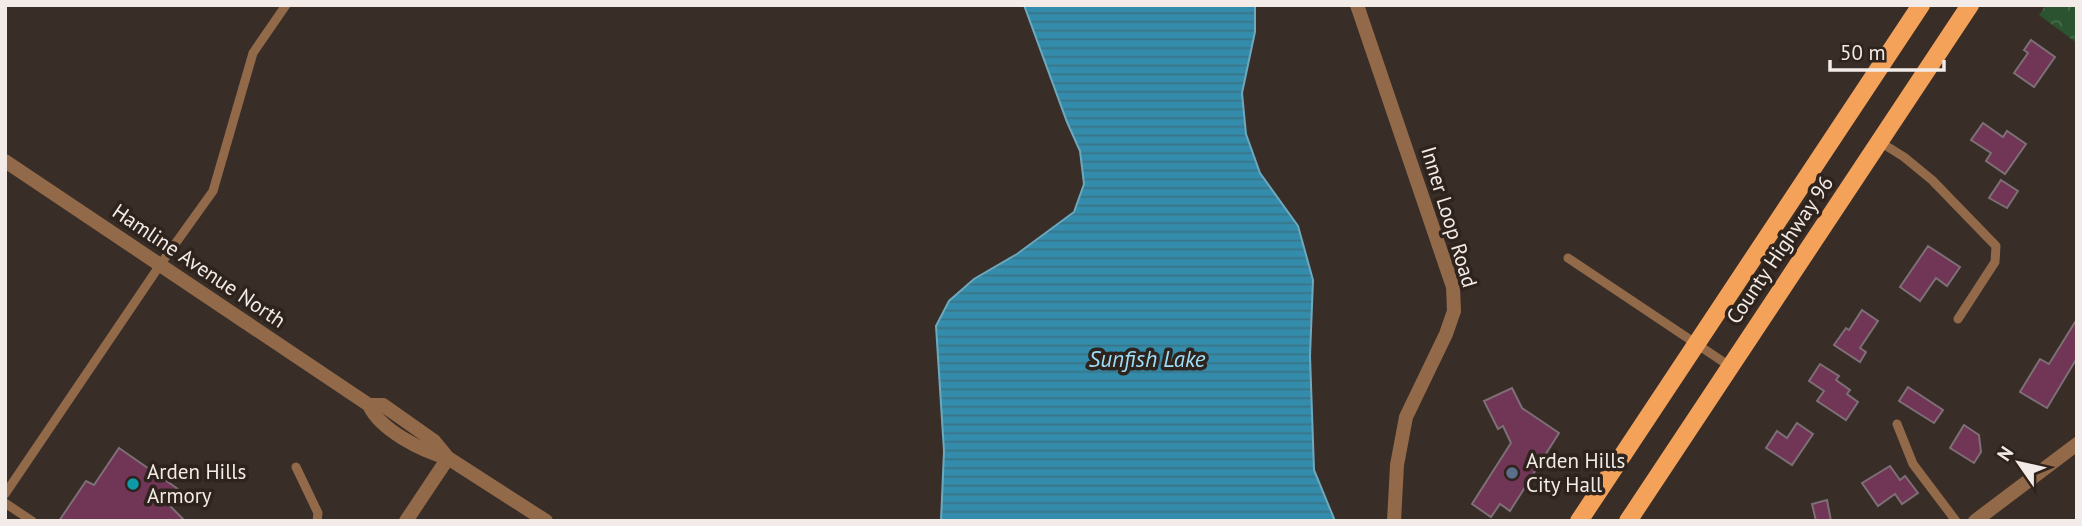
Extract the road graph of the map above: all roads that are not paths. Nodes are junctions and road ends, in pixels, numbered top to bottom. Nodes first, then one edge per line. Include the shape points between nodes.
1 (286, 5) edge
2 (1357, 5) edge
3 (1921, 5) edge
4 (1970, 5) edge
5 (1880, 142) junction
6 (5, 161) edge
7 (1568, 258) dead end
8 (160, 265) junction
9 (1958, 319) dead end
10 (1697, 343) junction
11 (1731, 367) junction
12 (1897, 424) dead end
13 (2077, 444) edge
14 (448, 458) junction
15 (296, 467) dead end
16 (5, 495) edge
17 (5, 503) edge
18 (32, 521) edge
19 (317, 521) edge
20 (406, 521) edge
21 (546, 521) edge
22 (1394, 521) edge
23 (1579, 521) edge
24 (1628, 521) edge
25 (1956, 521) edge
26 (1975, 521) edge

1 - 8 lane via 253,53 213,191
2 - 22 street, Inner Loop Road via 1453,287 1450,323 1406,416
3 - 10 main road, County Highway 96
4 - 5 main road, County Highway 96
5 - 9 lane via 1932,180 1996,246 1995,262
5 - 11 main road, County Highway 96
6 - 8 street, Hamline Avenue North
7 - 10 lane
8 - 14 street, Hamline Avenue North via 369,405 383,405 434,441
8 - 16 lane
10 - 11 lane
10 - 23 main road, County Highway 96
11 - 24 main road, County Highway 96
12 - 25 lane via 1913,464
13 - 26 street
14 - 20 street
14 - 21 street, Hamline Avenue North
15 - 19 lane via 318,513
17 - 18 lane

